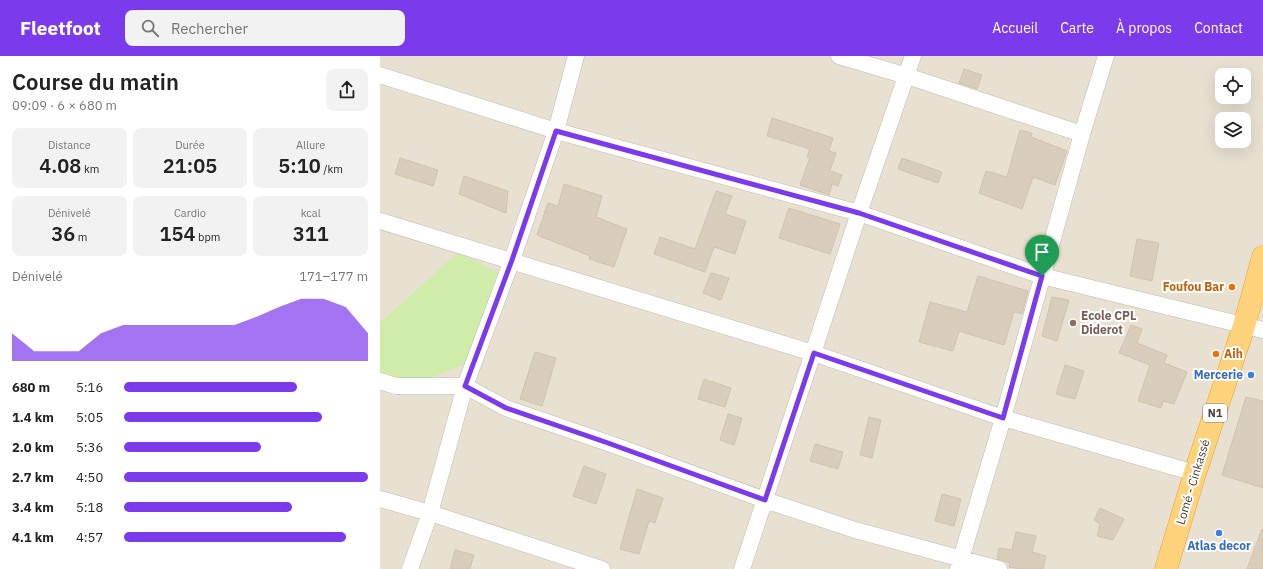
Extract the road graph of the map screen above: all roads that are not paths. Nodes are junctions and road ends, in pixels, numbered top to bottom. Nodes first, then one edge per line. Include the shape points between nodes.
1 (576, 56) edge
2 (838, 56) edge
3 (913, 56) edge
4 (1106, 56) edge
5 (380, 75) edge
6 (907, 76) junction
7 (556, 131) junction
8 (1082, 134) junction
9 (859, 213) junction
10 (380, 221) edge
11 (1263, 257) edge
12 (512, 260) junction
13 (1042, 276) junction
14 (1254, 328) edge
15 (814, 353) junction
16 (380, 381) edge
17 (465, 386) junction
18 (1003, 418) junction
19 (1195, 472) junction
20 (380, 499) edge
21 (765, 500) junction
22 (430, 513) junction
23 (960, 563) edge
24 (578, 566) edge
25 (410, 569) edge
26 (602, 569) edge
27 (742, 569) edge
28 (999, 569) edge
29 (1166, 569) edge

1 - 7 street
2 - 6 street
3 - 6 street
4 - 8 street
5 - 7 street
6 - 8 street
6 - 9 street
7 - 9 street
7 - 12 street
8 - 13 street
9 - 13 street
9 - 15 street
10 - 12 street
11 - 14 highway, Lomé - Cinkassé / N1
12 - 15 street
12 - 17 street
13 - 14 street
13 - 18 street
14 - 19 highway, Lomé - Cinkassé / N1
15 - 18 street
15 - 21 street
16 - 17 street via 396,386
17 - 21 street via 506,408
17 - 22 street
18 - 19 street
18 - 23 street
19 - 29 highway, Lomé - Cinkassé / N1
20 - 22 street
21 - 23 street
21 - 27 street
22 - 24 street
22 - 25 street
23 - 28 street
24 - 26 street

